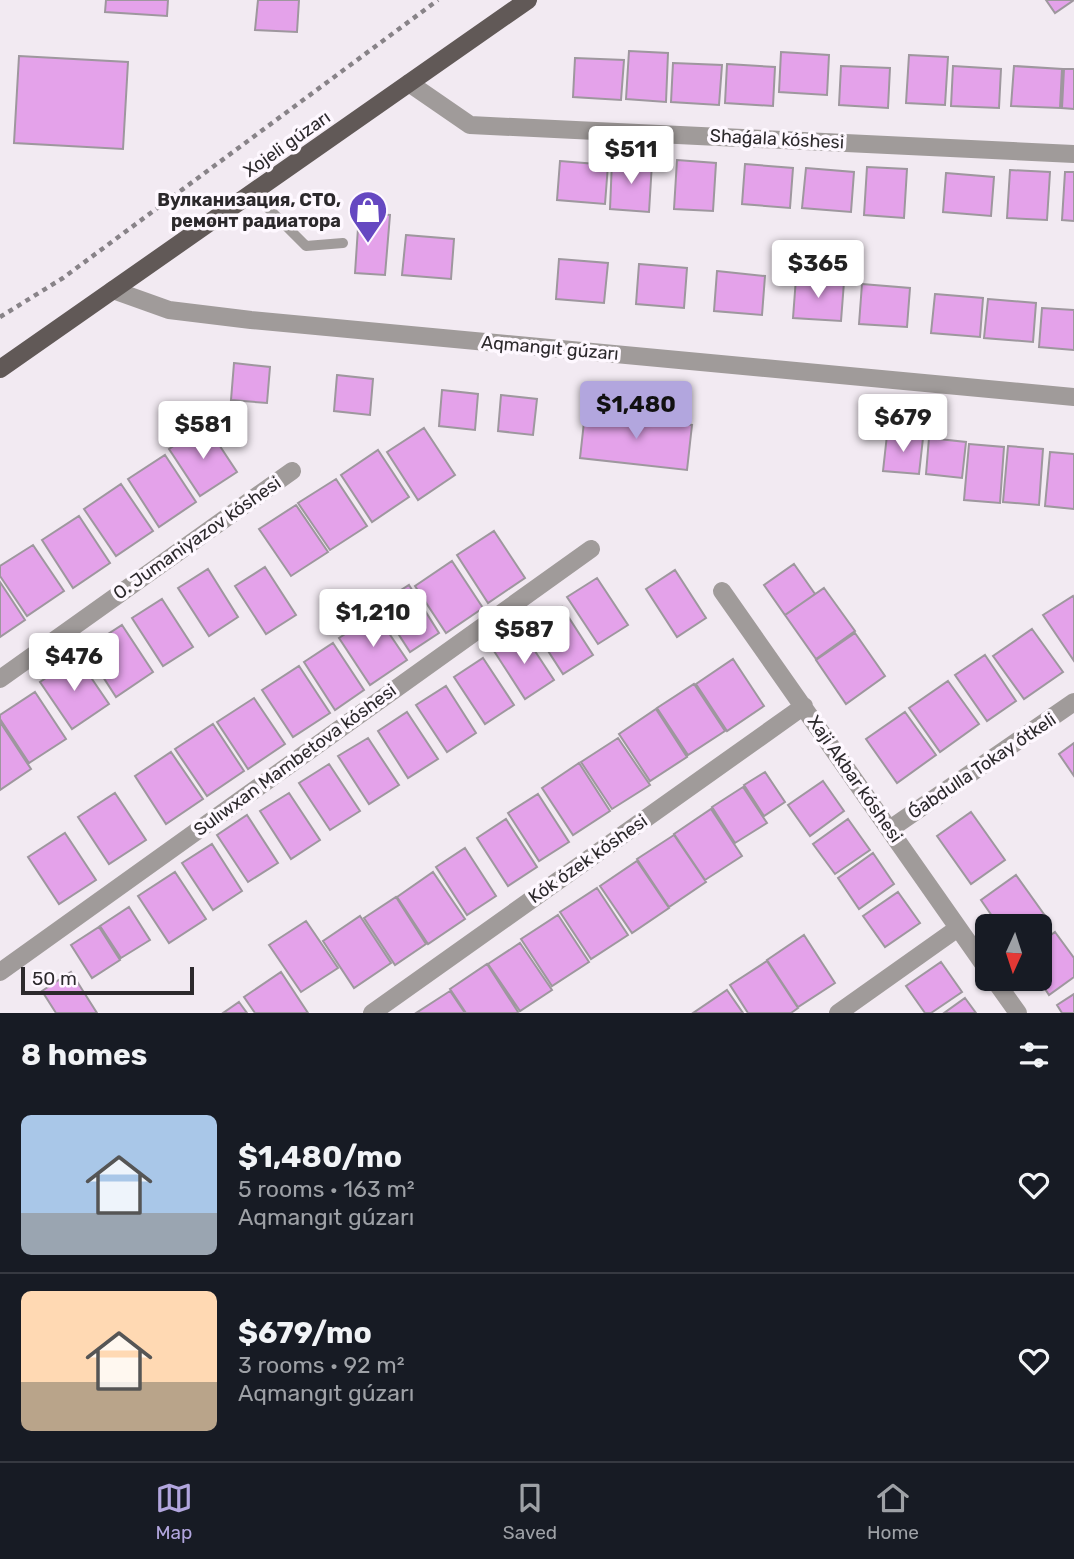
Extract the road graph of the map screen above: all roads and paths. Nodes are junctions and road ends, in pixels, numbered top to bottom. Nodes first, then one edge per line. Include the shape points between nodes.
1 (438, 0) edge
2 (528, 0) edge
3 (410, 83) junction
4 (1074, 154) edge
5 (254, 194) junction
6 (343, 243) dead end
7 (113, 290) junction
8 (0, 317) edge
9 (0, 369) edge
10 (1074, 397) edge
11 (292, 471) dead end
12 (591, 549) dead end
13 (722, 591) dead end
14 (0, 679) edge
15 (1074, 702) edge
16 (804, 706) junction
17 (890, 829) junction
18 (958, 928) junction
19 (975, 952) edge
20 (0, 972) edge
21 (1002, 991) edge
22 (372, 1013) edge
23 (838, 1013) edge
24 (1018, 1013) edge

1 - 8 path via 63,278
2 - 3 main road, Xojeli gúzarı
3 - 4 street, Shaǵala kóshesi via 470,124
3 - 5 main road, Xojeli gúzarı
5 - 6 lane via 306,246
5 - 7 main road, Xojeli gúzarı
7 - 9 main road, Xojeli gúzarı
7 - 10 street, Aqmangıt gúzarı via 169,310 238,319
11 - 14 street, O. Jumaniyazov kóshesi
12 - 20 street, Sulıwxan Mambetova kóshesi
13 - 16 street, Xaji Akbar kóshesi
15 - 17 street, Ǵabdulla Tokay ótkeli
16 - 17 street, Xaji Akbar kóshesi
16 - 22 street, Kók ózek kóshesi
17 - 18 street, Xaji Akbar kóshesi
18 - 19 street, Xaji Akbar kóshesi
18 - 23 street
21 - 24 street

